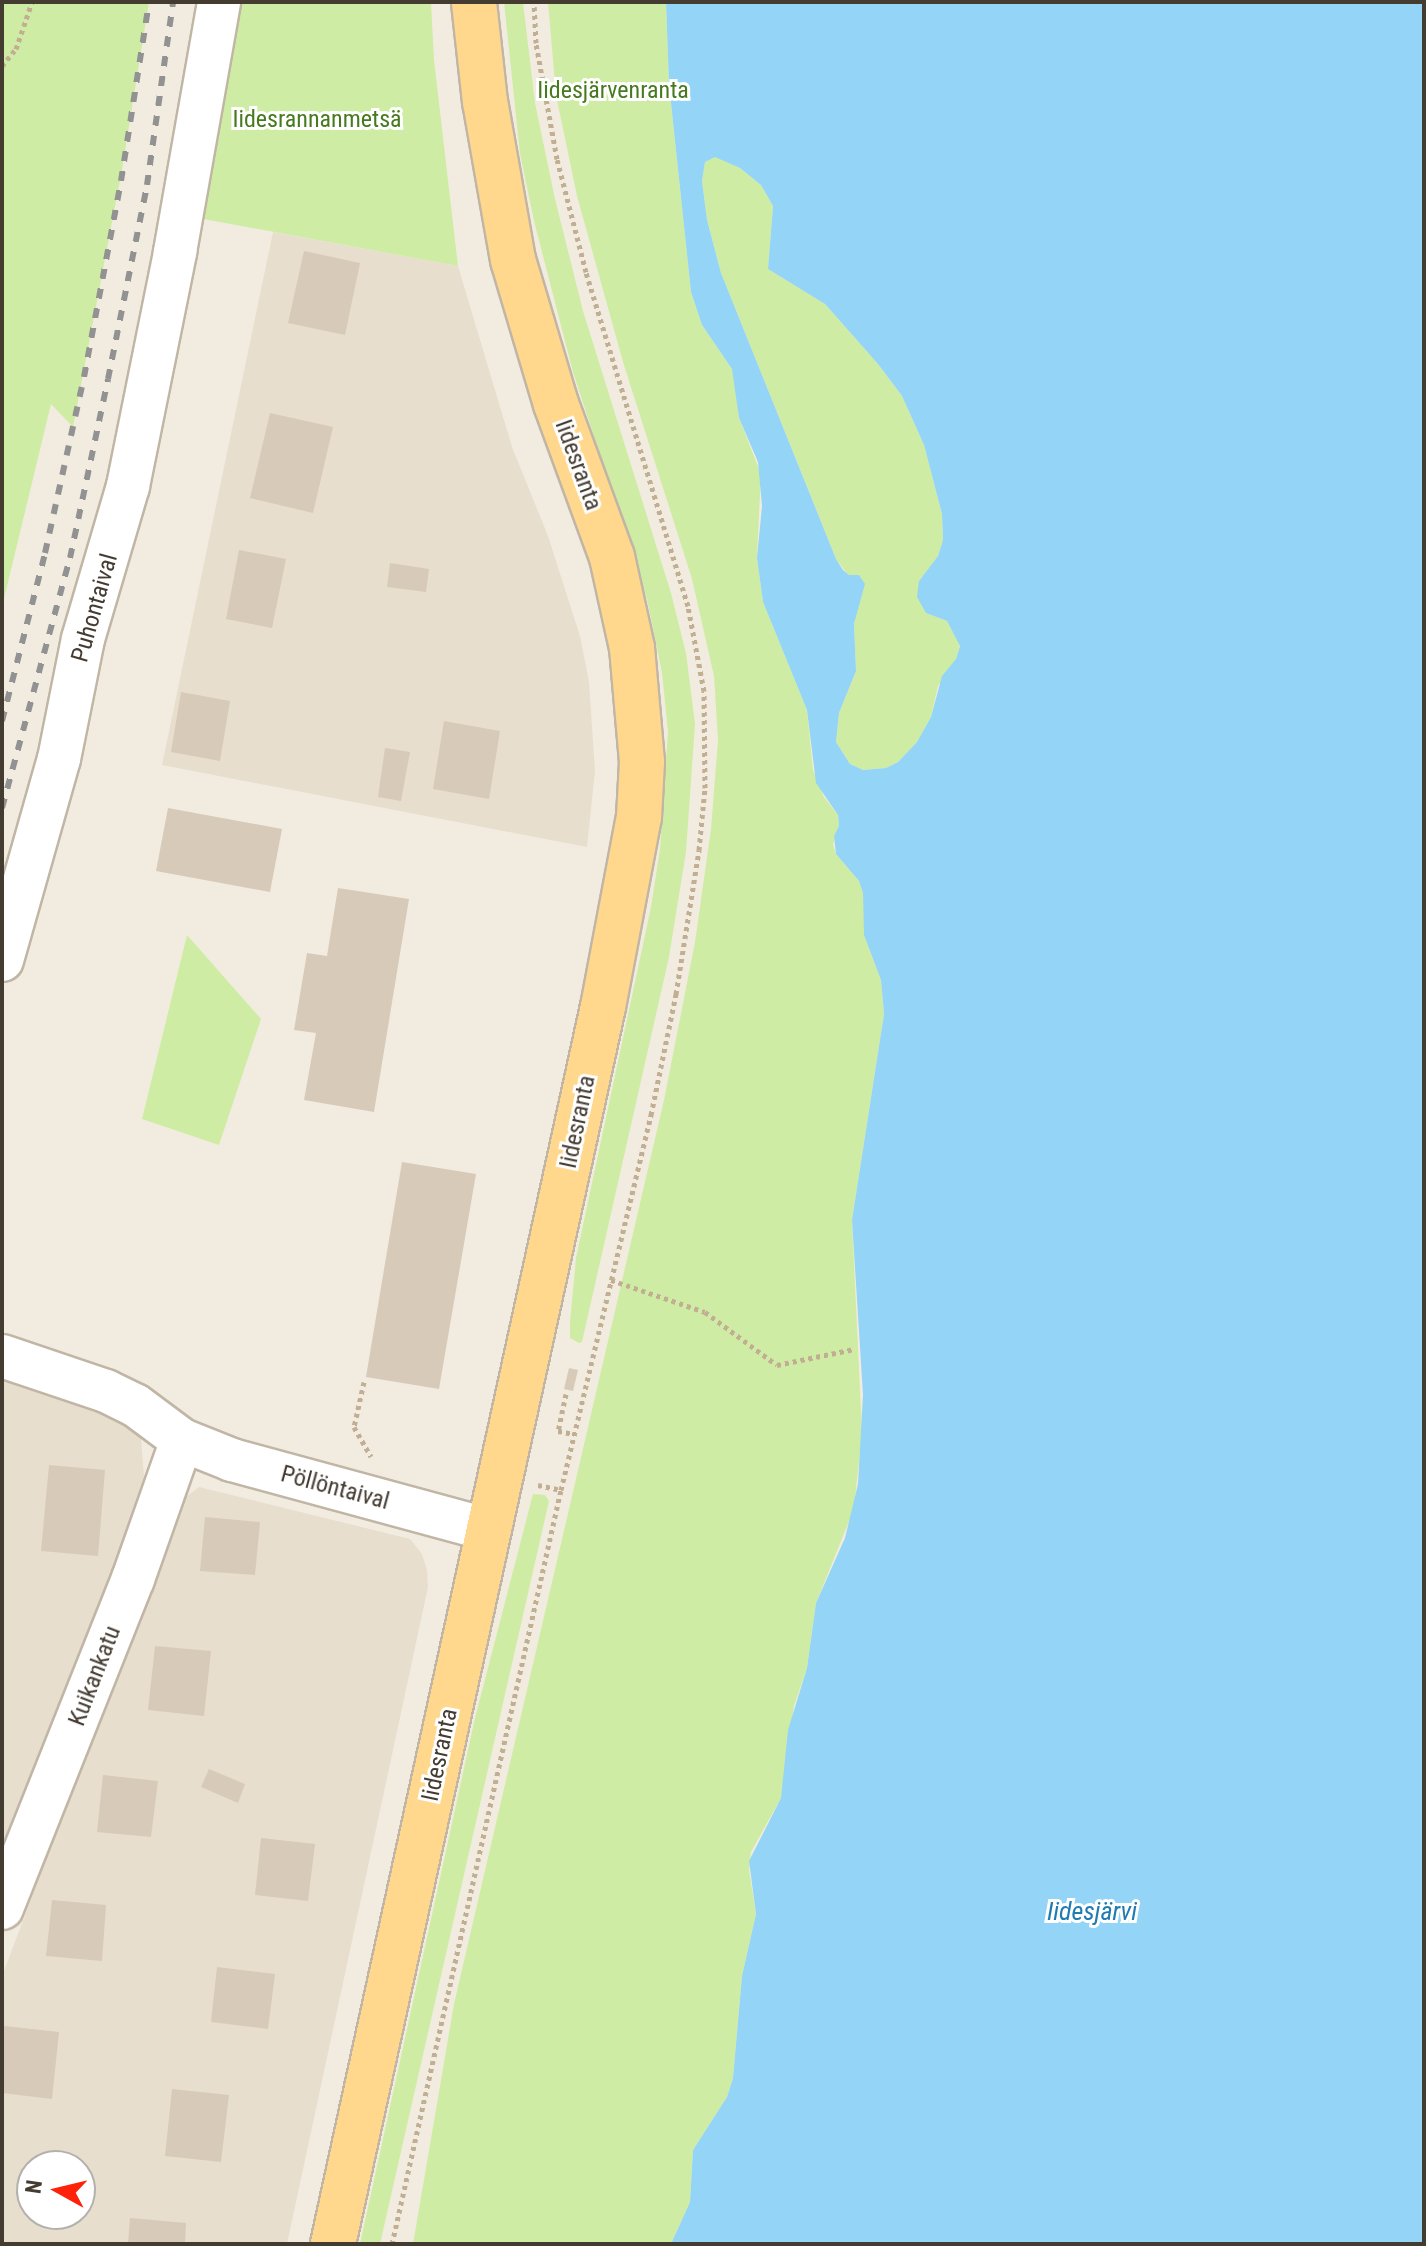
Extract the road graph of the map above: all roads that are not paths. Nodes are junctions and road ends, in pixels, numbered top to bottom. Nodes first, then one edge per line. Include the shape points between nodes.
1 (219, 2) edge
2 (474, 2) edge
3 (2, 960) edge
4 (2, 1356) edge
5 (182, 1440) junction
6 (490, 1530) junction
7 (2, 1908) edge
8 (333, 2244) edge

1 - 3 street, Puhontaival via 125,501 83,639 59,759
2 - 6 main road, Iidesranta via 485,102 513,260 556,404 612,557 632,648 642,762 631,874
4 - 5 street via 106,1391
5 - 6 street, Pöllöntaival via 232,1460
5 - 7 street, Kuikankatu via 133,1579
6 - 8 main road, Iidesranta

